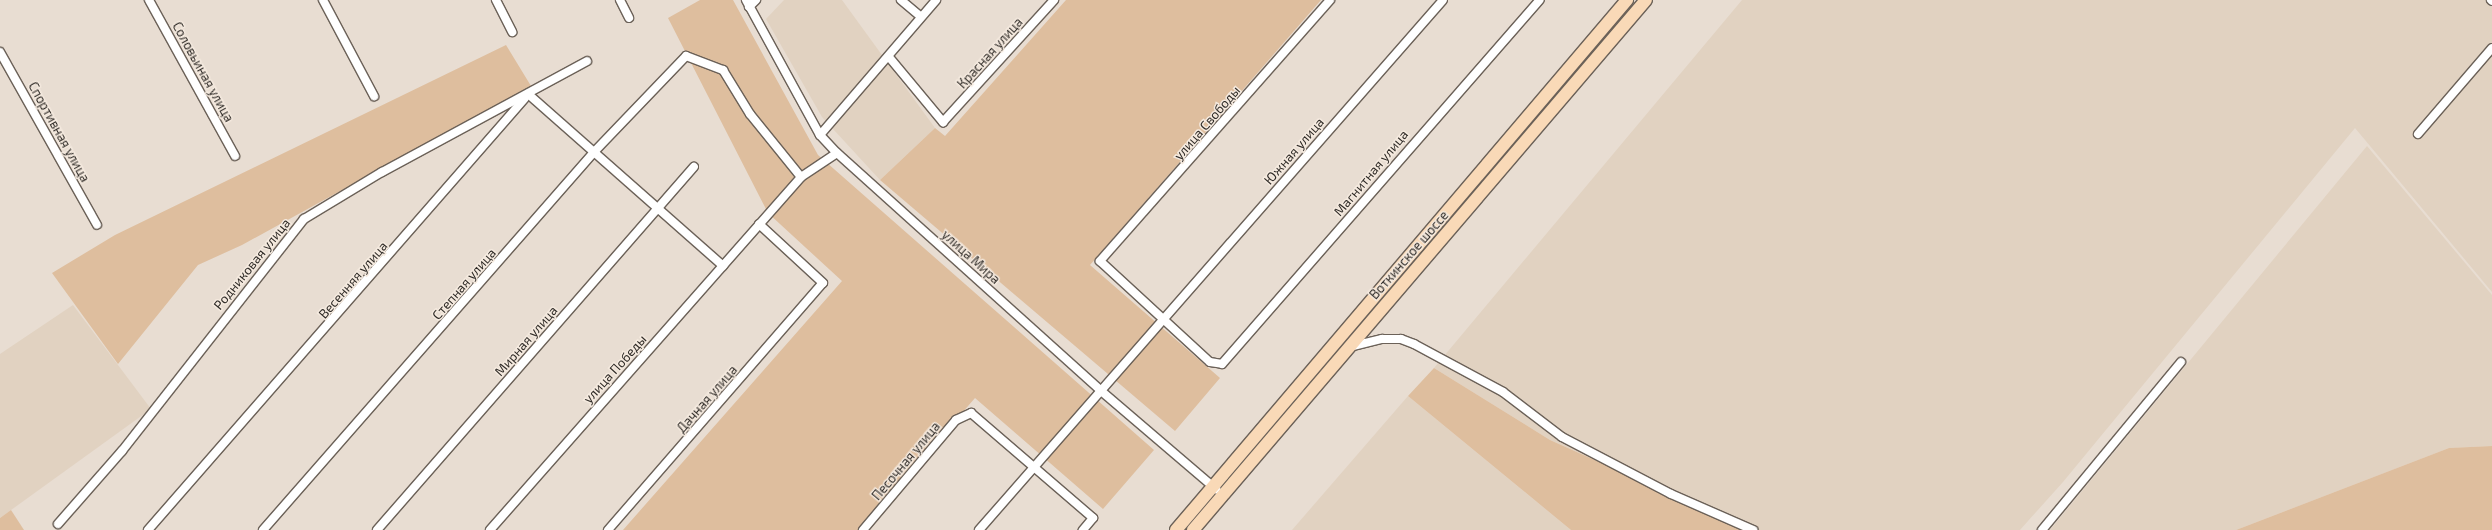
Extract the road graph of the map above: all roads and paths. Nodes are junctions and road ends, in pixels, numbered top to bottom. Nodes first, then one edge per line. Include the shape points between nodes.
1 (149, 0) edge
2 (323, 0) edge
3 (496, 0) edge
4 (620, 0) edge
5 (756, 0) edge
6 (901, 0) edge
7 (936, 0) edge
8 (1054, 0) edge
9 (1330, 0) edge
10 (1442, 0) edge
11 (1539, 0) edge
12 (1626, 0) edge
13 (1646, 0) edge
14 (748, 3) edge
15 (920, 17) junction
16 (629, 18) dead end
17 (512, 32) dead end
18 (2492, 48) edge
19 (0, 52) edge
20 (888, 57) junction
21 (587, 61) dead end
22 (528, 94) junction
23 (374, 96) dead end
24 (2418, 134) dead end
25 (820, 135) junction
26 (594, 152) junction
27 (837, 152) junction
28 (235, 156) dead end
29 (694, 167) dead end
30 (801, 177) junction
31 (659, 208) junction
32 (759, 224) junction
33 (97, 225) dead end
34 (723, 266) junction
35 (1164, 318) junction
36 (1348, 347) junction
37 (2181, 362) dead end
38 (1100, 390) junction
39 (1033, 468) junction
40 (1213, 486) junction
41 (1223, 495) junction
42 (58, 524) dead end
43 (148, 530) edge
44 (263, 530) edge
45 (377, 530) edge
46 (490, 530) edge
47 (608, 530) edge
48 (863, 530) edge
49 (979, 530) edge
50 (1083, 530) edge
51 (1176, 530) edge
52 (1193, 530) edge
53 (1753, 530) edge
54 (2042, 530) edge

1 - 28 street, Соловьиная улица
2 - 23 street
3 - 17 street
4 - 16 street
5 - 14 street
6 - 15 street
7 - 15 street
8 - 20 street, Красная улица via 943,122
9 - 35 street, улица Свободы via 1100,261
10 - 35 street, Южная улица
11 - 35 street, Магнитная улица via 1222,364 1210,362
12 - 40 main road, Воткинское шоссе
13 - 36 main road, Воткинское шоссе
14 - 25 street, улица Мира
15 - 20 street
18 - 24 street
19 - 33 street, Спортивная улица
20 - 25 street
21 - 22 street, Весенняя улица
22 - 26 street
22 - 42 street, Родниковая улица via 382,172 304,220 122,451
22 - 43 street, Весенняя улица
25 - 27 street, улица Мира
26 - 30 street, Степная улица via 686,56 723,70 750,114
26 - 31 street
26 - 44 street, Степная улица
27 - 30 street, улица Победы
27 - 38 street, улица Мира
29 - 31 street, Мирная улица
30 - 32 street, улица Победы
31 - 34 street
31 - 45 street, Мирная улица
32 - 34 street, улица Победы
32 - 47 street, Дачная улица via 823,283
34 - 46 street, улица Победы
35 - 38 street, Южная улица
36 - 41 main road, Воткинское шоссе
36 - 53 street via 1382,339 1401,339 1414,344 1503,392 1562,437 1671,494
37 - 54 street
38 - 39 street, Южная улица
38 - 40 street, улица Мира
39 - 48 street, Песочная улица via 971,413 956,420
39 - 49 street, Южная улица
39 - 50 street via 1093,518
40 - 41 street, улица Мира
40 - 51 main road, Воткинское шоссе
41 - 52 main road, Воткинское шоссе

